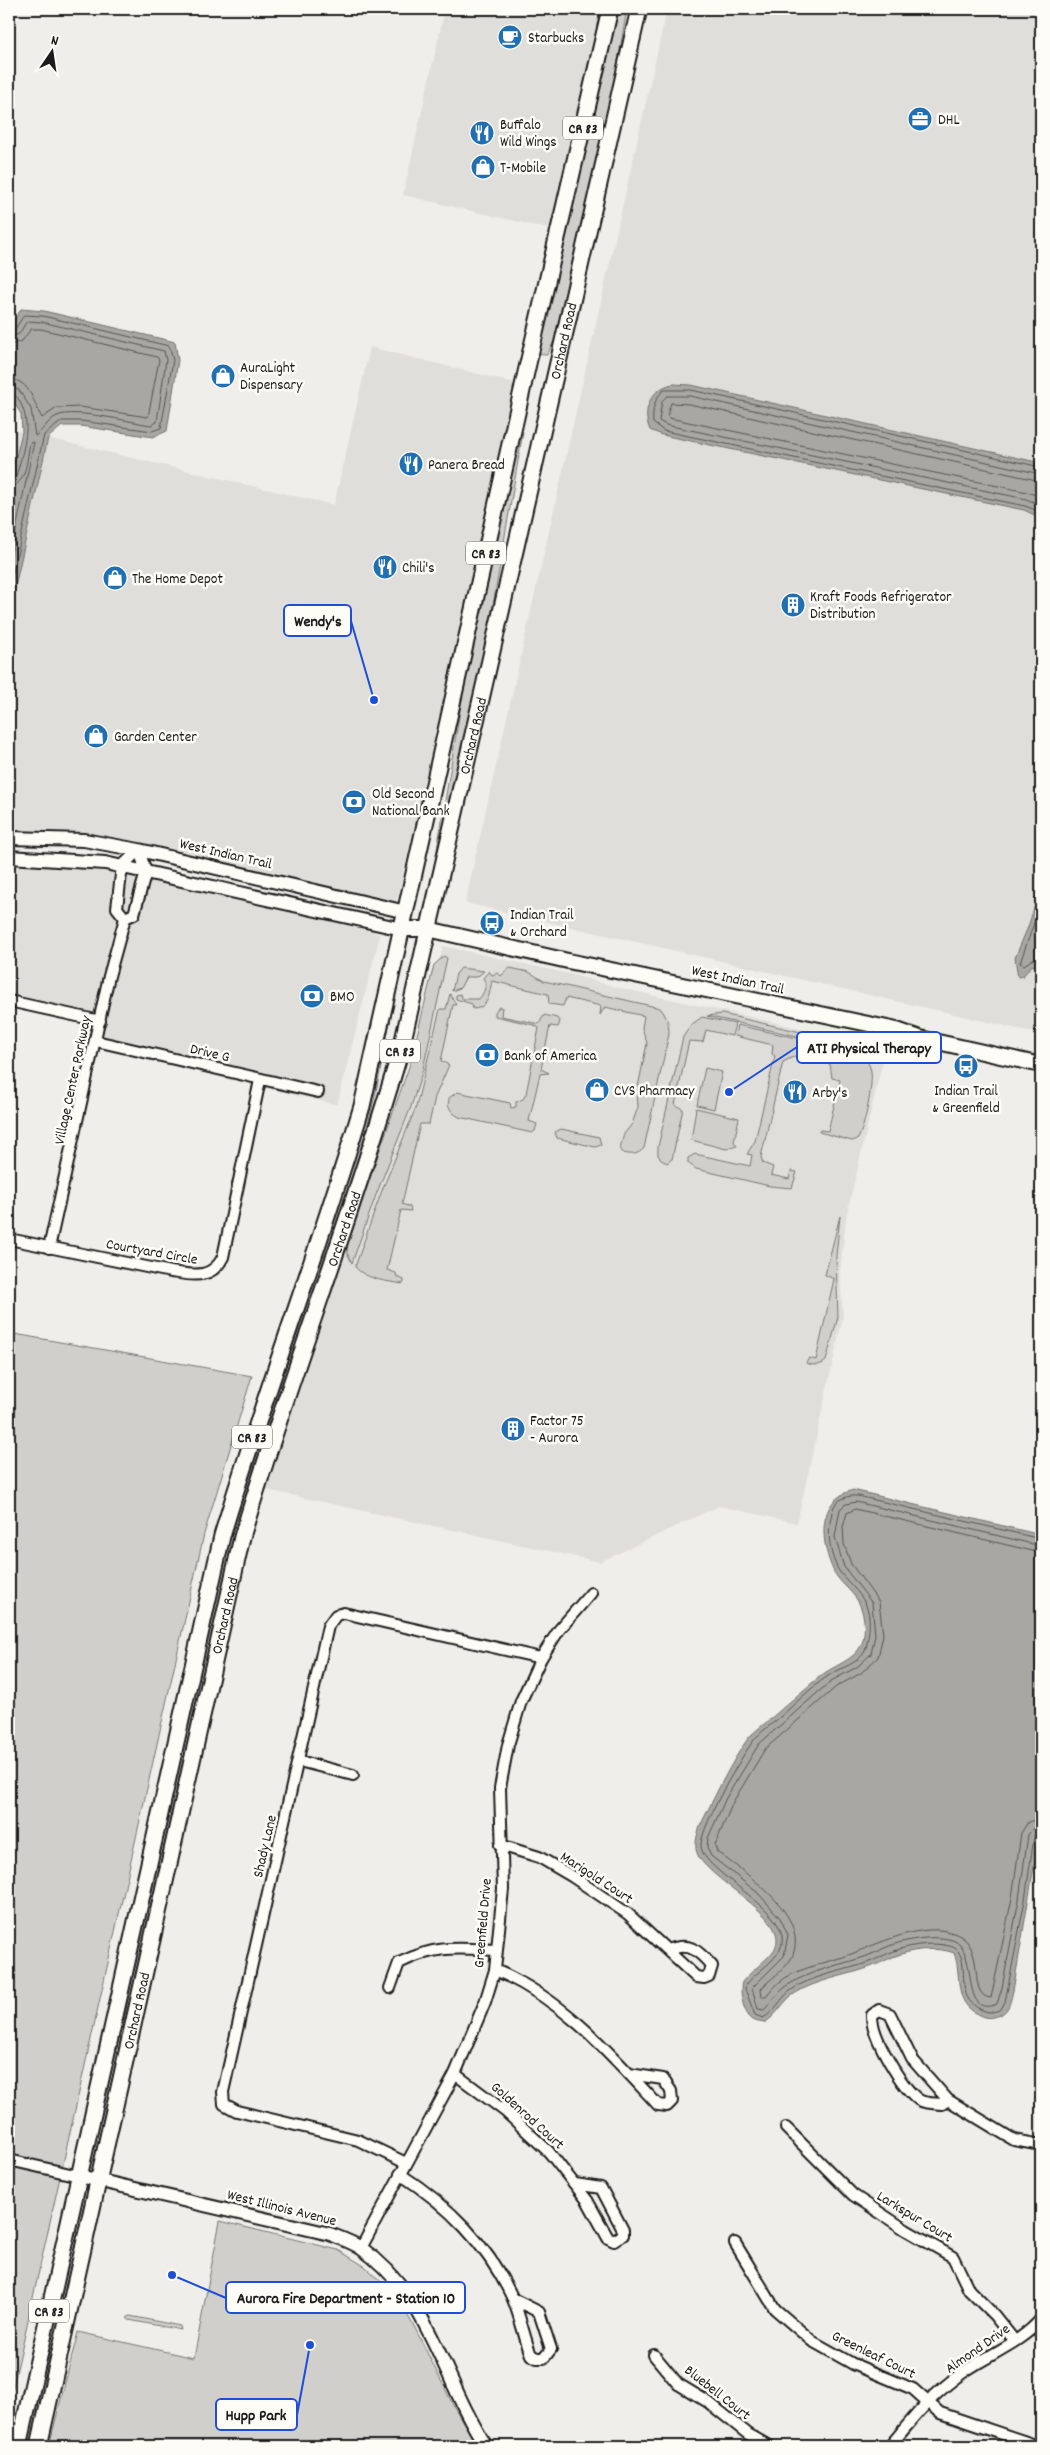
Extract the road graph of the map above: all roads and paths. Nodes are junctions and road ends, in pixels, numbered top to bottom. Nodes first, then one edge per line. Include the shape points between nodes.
1 (610, 9) edge
2 (640, 9) edge
3 (9, 838) edge
4 (139, 850) junction
5 (9, 857) edge
6 (122, 866) junction
7 (146, 872) junction
8 (406, 912) junction
9 (125, 918) junction
10 (428, 928) junction
11 (402, 929) junction
12 (9, 1001) edge
13 (100, 1021) junction
14 (96, 1040) junction
15 (1041, 1065) edge
16 (260, 1080) junction
17 (318, 1092) dead end
18 (9, 1239) edge
19 (49, 1248) junction
20 (591, 1593) dead end
21 (541, 1658) junction
22 (299, 1761) junction
23 (353, 1775) dead end
24 (500, 1845) junction
25 (495, 1950) junction
26 (668, 1950) dead end
27 (495, 1970) junction
28 (390, 1988) dead end
29 (455, 2074) junction
30 (629, 2074) dead end
31 (948, 2100) junction
32 (786, 2128) dead end
33 (1041, 2145) edge
34 (9, 2160) edge
35 (406, 2163) junction
36 (400, 2174) junction
37 (79, 2176) junction
38 (98, 2180) junction
39 (576, 2184) junction
40 (735, 2242) dead end
41 (361, 2248) junction
42 (513, 2299) junction
43 (1041, 2319) edge
44 (1014, 2340) junction
45 (654, 2355) dead end
46 (927, 2400) junction
47 (19, 2446) edge
48 (40, 2446) edge
49 (486, 2446) edge
50 (769, 2446) edge
51 (890, 2446) edge
52 (1038, 2446) edge

1 - 8 main road, Orchard Road / CR 83 via 526,368
2 - 10 main road, Orchard Road / CR 83
3 - 4 street, West Indian Trail via 84,840
4 - 6 street
4 - 7 street
4 - 8 street, West Indian Trail
5 - 6 street via 71,859
6 - 7 street
6 - 9 street via 117,908
7 - 9 street, Village Center Parkway via 134,914
7 - 11 street, West Indian Trail
8 - 10 main road, West Indian Trail
8 - 11 main road, Orchard Road / CR 83
9 - 13 street, Village Center Parkway
10 - 11 main road, West Indian Trail
10 - 15 main road, West Indian Trail via 897,1030
10 - 38 main road, Orchard Road / CR 83 via 385,1104 242,1537
11 - 37 main road, Orchard Road / CR 83 via 362,1106 222,1536
12 - 13 street
13 - 14 street, Village Center Parkway
14 - 16 street, Drive G
14 - 19 street, Village Center Parkway
16 - 17 street, Drive G
16 - 19 street, Courtyard Circle via 222,1256 215,1269 195,1276
18 - 19 street, Courtyard Circle
20 - 21 street, Greenfield Drive via 559,1630
21 - 22 street, Shady Lane via 352,1614 336,1615 328,1626
21 - 24 street, Greenfield Drive via 521,1701 508,1745 500,1788
22 - 23 street
22 - 35 street, Shady Lane via 223,2092 224,2104 237,2111 358,2140
24 - 25 street, Greenfield Drive via 503,1889
24 - 26 street, Marigold Court via 539,1857 573,1877 628,1914
25 - 27 street, Greenfield Drive
25 - 28 street via 446,1947 419,1953 399,1963
27 - 29 street, Greenfield Drive via 471,2040
27 - 30 street via 515,1978 556,2004 589,2032
29 - 35 street, Greenfield Drive
29 - 39 street, Goldenrod Court via 485,2094 529,2132
31 - 31 street via 912,2059 890,2014 879,2010 872,2015 872,2023 887,2058 913,2094 922,2101 942,2104
31 - 33 street via 1014,2140
32 - 44 street, Larkspur Court via 853,2196 953,2257 969,2290
34 - 37 street
35 - 36 street, Greenfield Drive
36 - 41 street, Greenfield Drive
36 - 42 street via 456,2218 492,2259
37 - 38 street, West Illinois Avenue
37 - 47 main road, Orchard Road / CR 83
38 - 41 street, West Illinois Avenue via 330,2234
38 - 48 main road, Orchard Road / CR 83
39 - 39 street, Goldenrod Court via 608,2238 614,2241 619,2238 623,2230 606,2194 601,2188
40 - 46 street, Greenleaf Court via 774,2309 812,2340
41 - 49 street, West Illinois Avenue via 393,2277 416,2306 455,2390
42 - 42 street via 531,2356 544,2358 551,2349 539,2312
43 - 44 street, Almond Drive
44 - 46 street, Almond Drive
45 - 50 street, Bluebell Court via 678,2384
46 - 51 street, Almond Drive
46 - 52 street, Greenleaf Court via 940,2413

